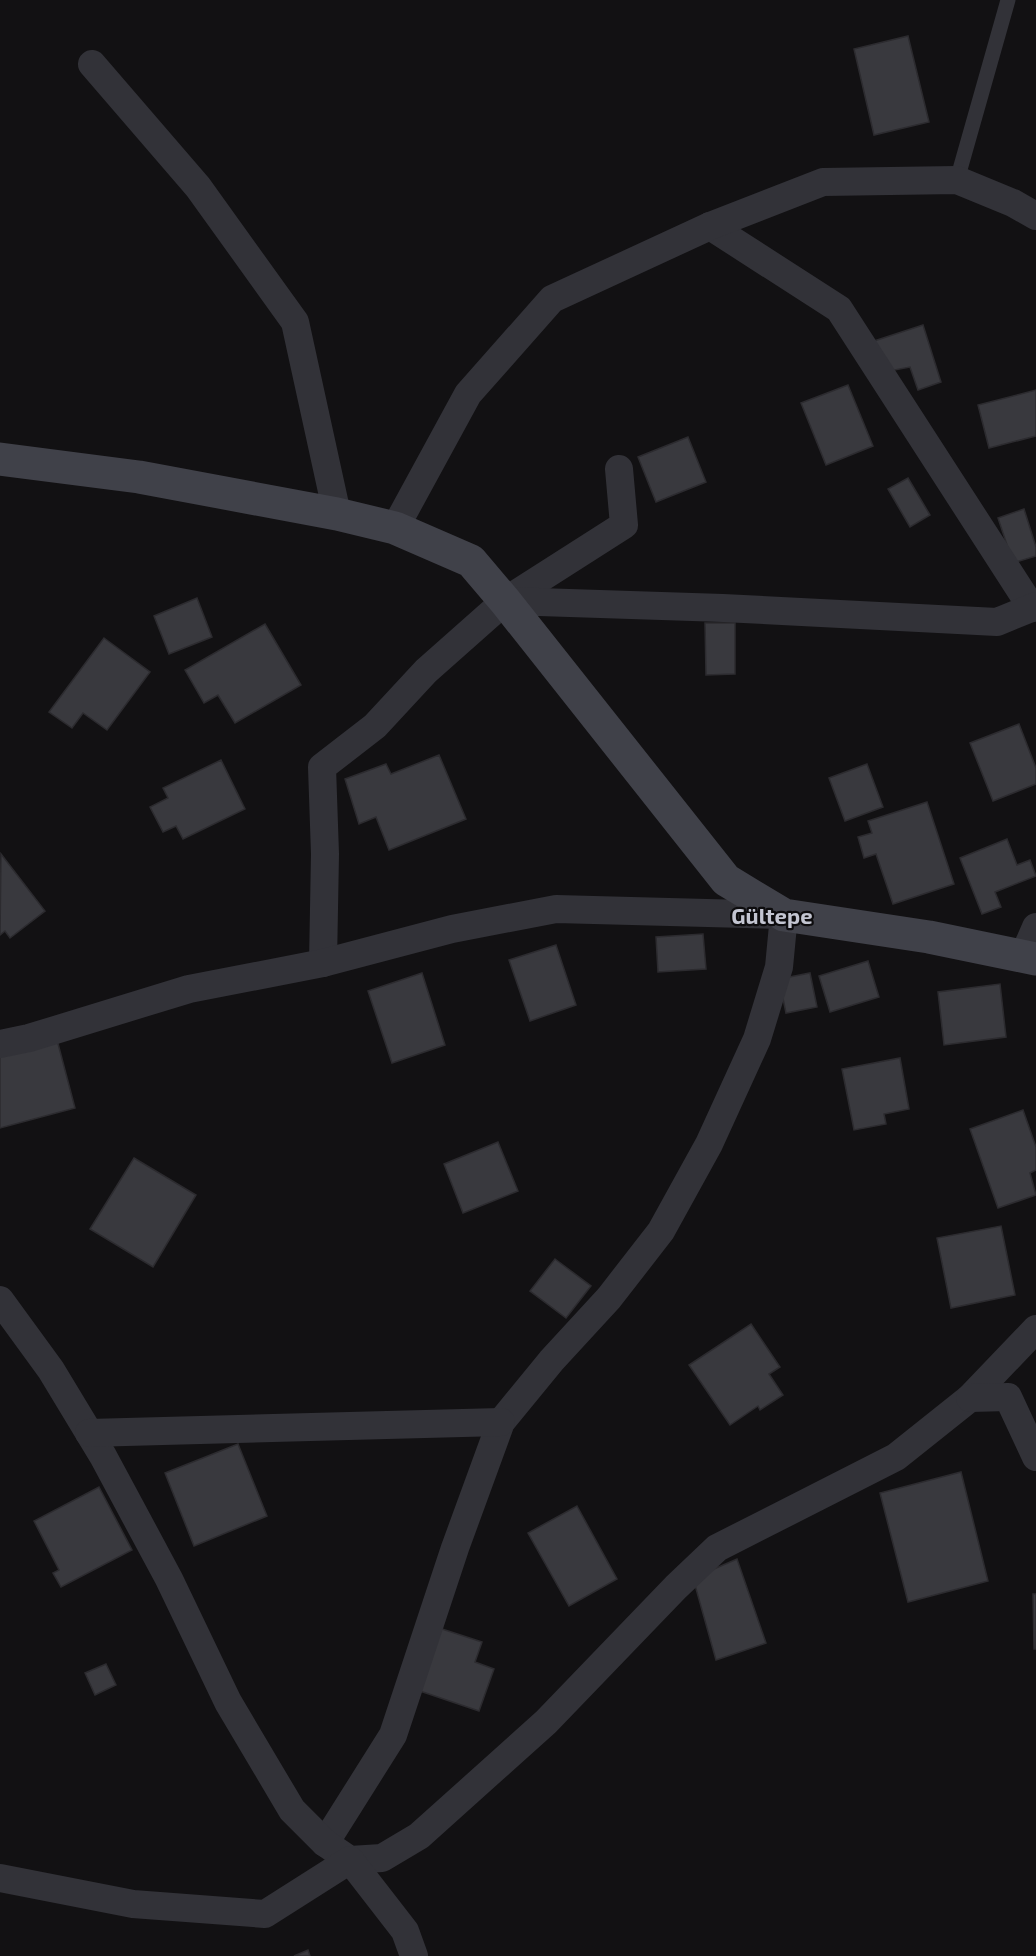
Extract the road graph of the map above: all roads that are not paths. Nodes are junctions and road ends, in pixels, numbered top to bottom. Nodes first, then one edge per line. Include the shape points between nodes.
1 (1008, 0) edge
2 (92, 64) dead end
3 (957, 180) junction
4 (1036, 216) edge
5 (710, 226) junction
6 (0, 459) edge
7 (619, 470) dead end
8 (337, 514) junction
9 (395, 528) junction
10 (504, 601) junction
11 (1034, 607) edge
12 (784, 915) junction
13 (1036, 927) edge
14 (1029, 958) edge
15 (323, 963) junction
16 (0, 1044) edge
17 (0, 1300) edge
18 (1036, 1329) edge
19 (970, 1398) junction
20 (501, 1422) junction
21 (89, 1433) junction
22 (1036, 1457) edge
23 (325, 1843) junction
24 (350, 1860) junction
25 (0, 1878) edge
26 (414, 1956) edge

1 - 3 lane
2 - 8 street via 198,187 295,322
3 - 4 street
3 - 5 street via 823,182
5 - 9 street via 552,298 468,394
5 - 11 street via 839,309
6 - 8 main road via 139,477
7 - 10 street via 624,525
8 - 9 main road
9 - 10 main road via 471,561
10 - 11 street via 997,622
10 - 12 main road via 726,880
10 - 15 street via 426,671 375,726 322,767
12 - 14 main road via 929,937
12 - 15 street via 556,909 452,929
12 - 20 street via 779,967 757,1039 709,1144 661,1231 609,1298
13 - 14 street
15 - 16 street via 189,989
17 - 21 street
18 - 19 street
19 - 22 street via 1008,1397
19 - 24 street via 896,1457 717,1548 546,1722 419,1836 382,1858
20 - 21 street
20 - 23 street via 393,1735
21 - 23 street via 169,1579 228,1702 292,1810
23 - 24 street
24 - 25 street via 265,1914 134,1904
24 - 26 street via 405,1931

